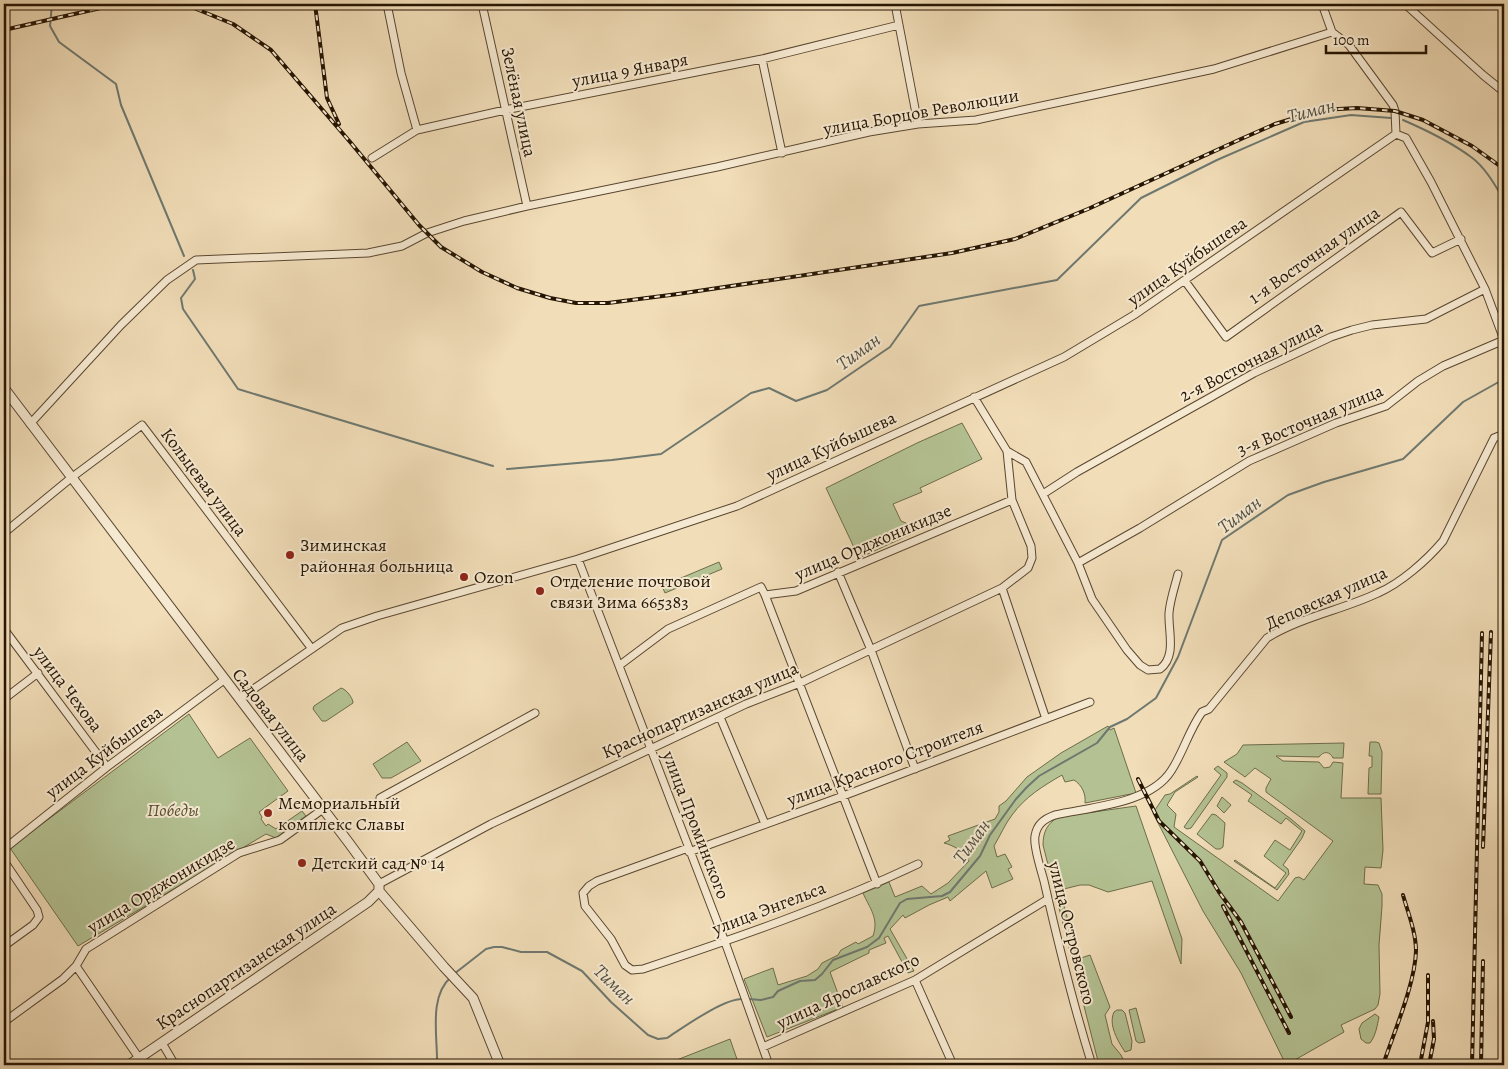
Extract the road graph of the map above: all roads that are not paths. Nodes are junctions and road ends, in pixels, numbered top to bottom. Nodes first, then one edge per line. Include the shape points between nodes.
1 (387, 4) edge
2 (482, 4) edge
3 (895, 4) edge
4 (1322, 4) edge
5 (1404, 4) edge
6 (899, 25) junction
7 (1332, 32) junction
8 (762, 59) junction
9 (1504, 92) edge
10 (505, 110) junction
11 (918, 124) junction
12 (417, 130) junction
13 (1396, 134) junction
14 (782, 153) junction
15 (372, 158) dead end
16 (526, 206) junction
17 (1461, 239) junction
18 (1185, 281) junction
19 (1485, 289) junction
20 (1504, 340) edge
21 (4, 388) edge
22 (974, 397) junction
23 (30, 424) junction
24 (1504, 434) edge
25 (1007, 451) junction
26 (71, 478) junction
27 (1044, 494) junction
28 (1012, 500) junction
29 (4, 533) edge
30 (578, 559) junction
31 (1078, 563) junction
32 (838, 572) junction
33 (1178, 574) dead end
34 (1002, 588) junction
35 (765, 595) junction
36 (4, 629) edge
37 (312, 649) junction
38 (871, 650) junction
39 (620, 665) junction
40 (38, 673) junction
41 (224, 680) junction
42 (800, 683) junction
43 (4, 699) edge
44 (239, 699) junction
45 (1090, 702) dead end
46 (535, 713) dead end
47 (720, 716) junction
48 (1046, 719) junction
49 (651, 749) junction
50 (107, 767) junction
51 (915, 769) junction
52 (843, 796) junction
53 (380, 798) dead end
54 (323, 809) junction
55 (1055, 814) joint
56 (765, 824) junction
57 (4, 849) edge
58 (689, 850) junction
59 (4, 861) edge
60 (918, 864) dead end
61 (877, 884) junction
62 (379, 887) junction
63 (1048, 899) junction
64 (725, 942) junction
65 (4, 946) edge
66 (76, 966) junction
67 (628, 969) joint
68 (915, 980) junction
69 (4, 1022) edge
70 (162, 1043) junction
71 (763, 1047) junction
72 (140, 1058) junction
73 (128, 1065) edge
74 (175, 1065) edge
75 (500, 1065) edge
76 (769, 1065) edge
77 (953, 1065) edge
78 (1092, 1065) edge

1 - 12 street via 401,74
2 - 10 street, Зелёная улица
3 - 6 street
4 - 7 street
5 - 9 street
6 - 8 street, улица 9 Января
6 - 11 street
7 - 11 street, улица Борцов Революции via 1214,69 976,120
7 - 13 street via 1349,45 1393,105
8 - 10 street, улица 9 Января
8 - 14 street
10 - 12 street, улица 9 Января
10 - 16 street, Зелёная улица
11 - 14 street, улица Борцов Революции
12 - 15 street, улица 9 Января
13 - 17 street via 1406,138
13 - 18 street, улица Куйбышева
14 - 16 street, улица Борцов Революции
16 - 23 street, улица Борцов Революции via 464,221 426,233 402,246 368,253 196,260 167,280 121,325
17 - 18 street, 1-я Восточная улица via 1432,253 1401,212 1226,337
17 - 19 street
18 - 22 street, улица Куйбышева via 1064,357
19 - 20 street
19 - 27 street, 2-я Восточная улица via 1426,319 1372,325 1331,337 1254,373 1085,467
20 - 31 street, 3-я Восточная улица via 1443,366 1386,406 1336,423 1249,461
21 - 23 street, Садовая улица
22 - 25 street
22 - 30 street, улица Куйбышева via 737,506
23 - 26 street, Садовая улица
24 - 55 street, Деповская улица via 1494,438 1443,541 1402,580 1378,594 1325,612 1267,638 1209,709 1202,712 1171,772 1156,787 1128,800
25 - 27 street via 1026,462
25 - 28 street
26 - 29 street, Кольцевая улица
26 - 37 street, Кольцевая улица via 142,425
26 - 41 street, Садовая улица
27 - 31 street
28 - 32 street, улица Орджоникидзе
28 - 34 street, Краснопартизанская улица via 1031,546 1032,562
30 - 37 street, улица Куйбышева via 377,616 342,628
30 - 39 street, улица Проминского
31 - 33 street via 1092,599 1127,650 1140,665 1151,670 1160,669 1168,660 1171,643 1169,611
32 - 35 street, улица Орджоникидзе via 796,591
32 - 38 street
34 - 38 street, Краснопартизанская улица
34 - 48 street
35 - 39 street, улица Орджоникидзе via 762,587 668,629
35 - 42 street
36 - 40 street, улица Чехова
37 - 44 street, улица Куйбышева
38 - 42 street, Краснопартизанская улица
38 - 51 street
39 - 49 street, улица Проминского
40 - 43 street
40 - 50 street, улица Чехова
41 - 44 street, Садовая улица
41 - 50 street, улица Куйбышева
42 - 47 street, Краснопартизанская улица
42 - 52 street
44 - 54 street, Садовая улица
45 - 48 street, улица Красного Строителя
46 - 53 street
47 - 49 street, Краснопартизанская улица
47 - 56 street
48 - 51 street, улица Красного Строителя
49 - 58 street, улица Проминского
49 - 62 street, Краснопартизанская улица via 491,824
50 - 57 street, улица Куйбышева
51 - 52 street, улица Красного Строителя
52 - 56 street, улица Красного Строителя
52 - 61 street
54 - 62 street, Садовая улица
54 - 66 street, улица Орджоникидзе via 280,840 239,853 86,948
55 - 63 street, улица Островского via 1040,824 1035,840
56 - 58 street, улица Красного Строителя
58 - 64 street, улица Проминского
58 - 67 street, улица Красного Строителя via 597,881 583,893 585,906 611,939
59 - 65 street via 37,910 38,917 33,925
60 - 61 street, улица Энгельса
61 - 64 street, улица Энгельса
62 - 70 street, Краснопартизанская улица via 368,902
62 - 75 street, Садовая улица via 473,998
63 - 68 street, улица Ярославского
63 - 78 street, улица Островского
64 - 67 street, улица Энгельса via 643,969
64 - 71 street, улица Проминского
66 - 69 street, улица Орджоникидзе
66 - 72 street
68 - 71 street, улица Ярославского
68 - 77 street
70 - 72 street, Краснопартизанская улица
70 - 74 street
71 - 76 street
72 - 73 street, Краснопартизанская улица

